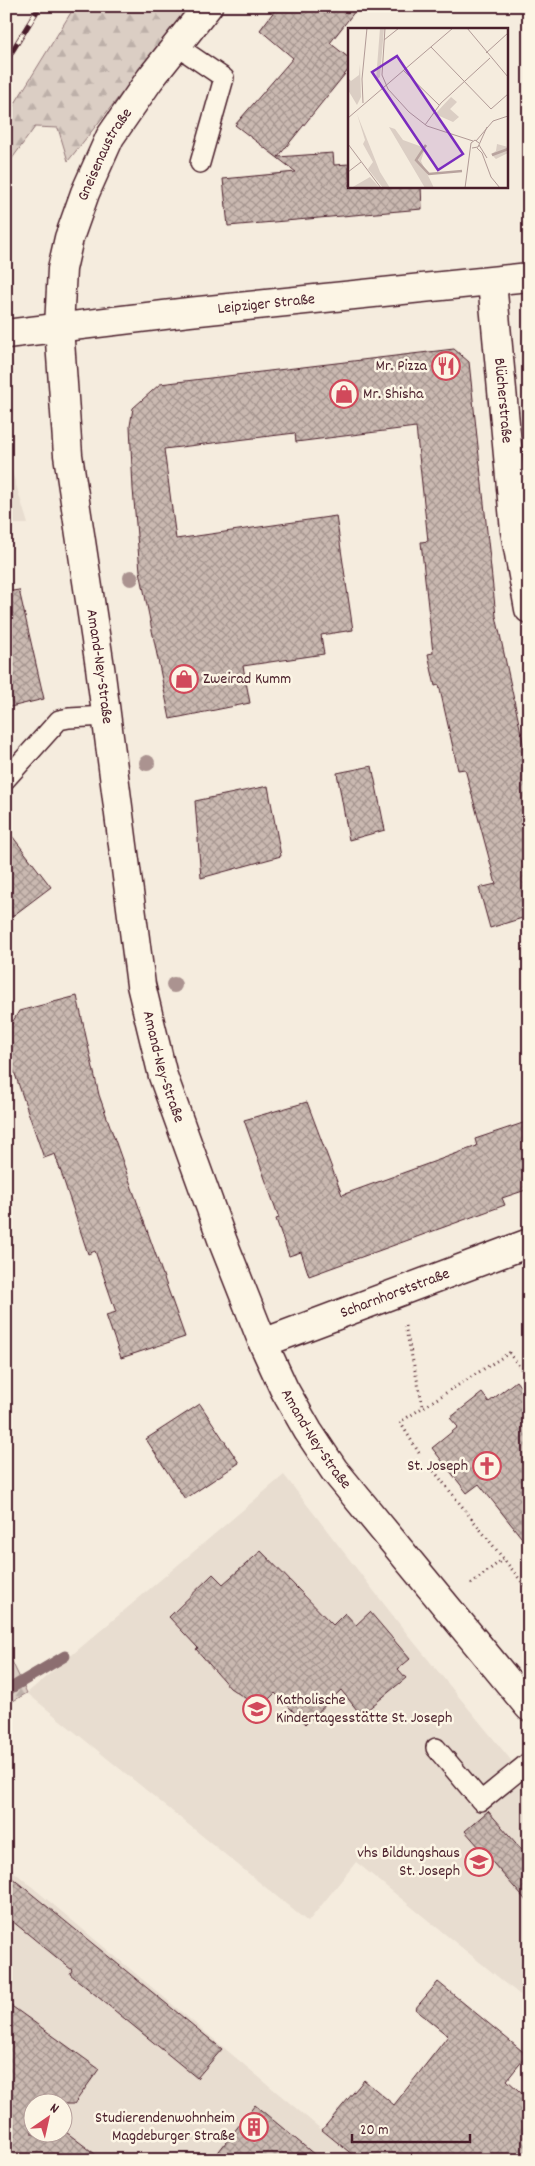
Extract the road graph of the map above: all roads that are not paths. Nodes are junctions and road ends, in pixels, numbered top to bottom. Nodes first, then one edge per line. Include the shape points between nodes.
1 (208, 6) edge
2 (177, 46) junction
3 (200, 162) dead end
4 (529, 278) edge
5 (492, 282) junction
6 (59, 327) junction
7 (6, 334) edge
8 (529, 609) edge
9 (106, 716) junction
10 (6, 779) edge
11 (529, 1243) edge
12 (263, 1343) junction
13 (529, 1707) edge
14 (436, 1748) dead end
15 (529, 1762) edge

1 - 2 street, Gneisenaustraße
2 - 3 lane via 224,78
2 - 6 street, Gneisenaustraße via 110,137 85,193 62,269
4 - 5 street, Leipziger Straße
5 - 6 street, Leipziger Straße
5 - 8 street, Blücherstraße via 515,531
6 - 7 street, Leipziger Straße
6 - 9 street, Amand-Ney-Straße via 68,455
9 - 10 lane via 59,720
9 - 12 street, Amand-Ney-Straße via 141,985 161,1066 222,1242
11 - 12 street, Scharnhorststraße
12 - 13 street, Amand-Ney-Straße via 284,1389 334,1470
14 - 15 lane via 481,1801

